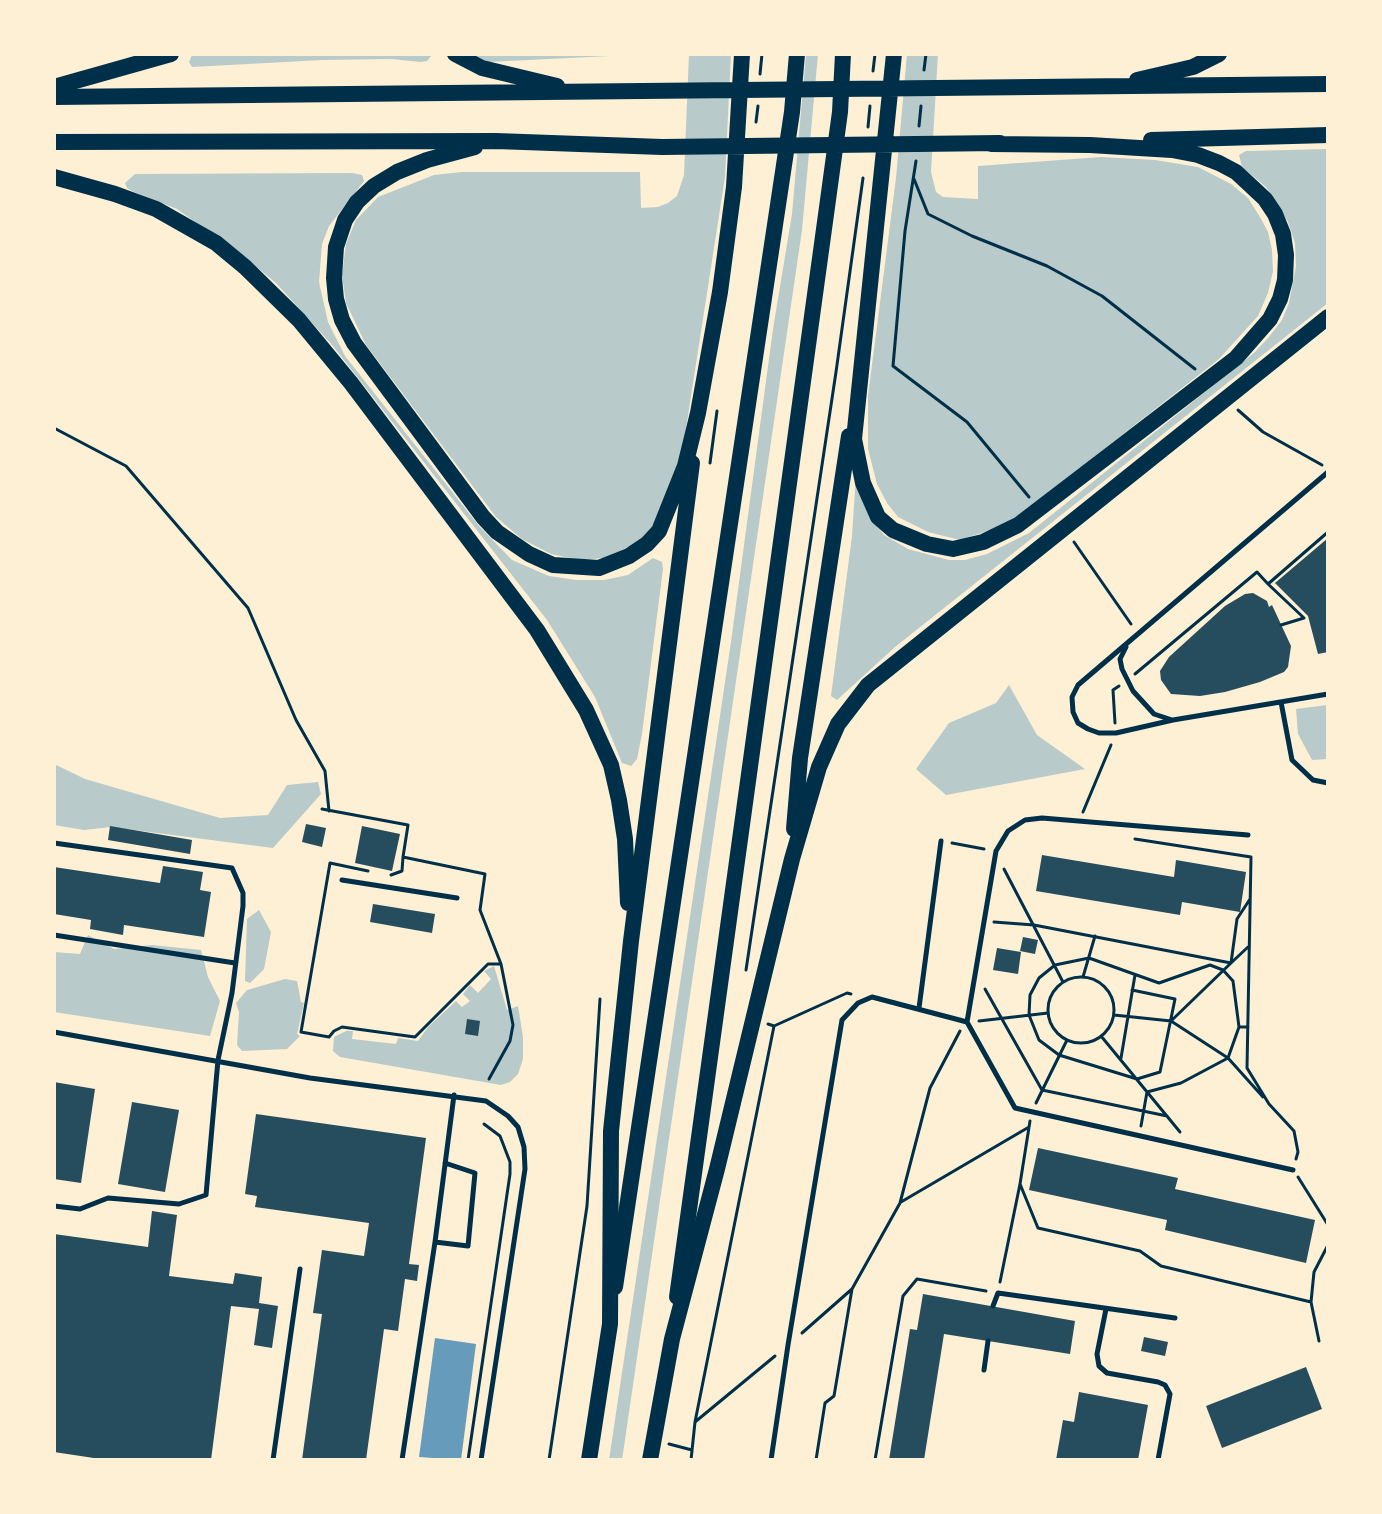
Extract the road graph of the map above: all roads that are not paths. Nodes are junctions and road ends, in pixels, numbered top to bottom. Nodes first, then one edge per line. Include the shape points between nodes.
1 (171, 54) edge
2 (455, 54) edge
3 (742, 54) edge
4 (797, 54) edge
5 (843, 54) edge
6 (894, 54) edge
7 (1219, 54) edge
8 (1328, 84) edge
9 (54, 87) edge
10 (1111, 87) junction
11 (594, 93) junction
12 (54, 97) edge
13 (1328, 135) edge
14 (496, 141) junction
15 (54, 142) edge
16 (986, 144) junction
17 (54, 177) edge
18 (866, 315) junction
19 (1328, 317) edge
20 (698, 413) junction
21 (1328, 470) edge
22 (1128, 642) junction
23 (1328, 694) edge
24 (1281, 702) junction
25 (1173, 720) junction
26 (1328, 783) edge
27 (1248, 835) dead end
28 (941, 841) road end
29 (54, 843) edge
30 (792, 859) junction
31 (342, 880) dead end
32 (457, 898) dead end
33 (54, 935) edge
34 (631, 941) junction
35 (235, 963) junction
36 (919, 1008) junction
37 (967, 1022) junction
38 (54, 1032) edge
39 (218, 1060) junction
40 (454, 1095) junction
41 (445, 1163) junction
42 (1293, 1170) road end
43 (54, 1206) edge
44 (435, 1242) junction
45 (300, 1269) dead end
46 (993, 1306) dead end
47 (1106, 1309) junction
48 (1175, 1318) dead end
49 (610, 1324) junction
50 (672, 1339) junction
51 (988, 1341) dead end
52 (984, 1370) dead end
53 (273, 1460) edge
54 (402, 1460) edge
55 (481, 1460) edge
56 (589, 1460) edge
57 (650, 1460) edge
58 (771, 1460) edge
59 (1158, 1460) edge

1 - 9 main road
2 - 11 main road via 495,72
3 - 20 main road via 734,187
4 - 49 main road
5 - 50 main road via 840,112
6 - 18 main road
7 - 10 main road via 1193,67
8 - 10 main road
10 - 11 main road
11 - 12 main road
13 - 16 main road
14 - 15 main road
14 - 16 main road via 662,147
14 - 20 main road via 427,160 374,186 345,220 334,278 342,320 354,343 474,505 497,532 553,565 599,568 614,563 659,531 685,466
16 - 18 main road via 1172,150 1236,172 1265,199 1283,234 1285,280 1270,319 1208,380 1040,510 998,536 953,549 893,530 878,517 863,483 854,439
17 - 34 main road via 156,209 216,243 299,320 351,383 537,630 586,710 611,765 619,800
18 - 30 main road via 800,758
19 - 30 main road via 858,696 831,737
20 - 34 main road
21 - 22 lane
22 - 25 lane via 1120,659 1128,680 1154,714
22 - 25 lane via 1078,685 1072,697 1078,723 1099,733 1116,733
23 - 24 lane
24 - 25 lane
24 - 26 lane via 1292,760 1313,780
27 - 37 lane via 1042,818 1025,820 1008,831 996,851
28 - 36 lane
29 - 35 lane via 232,868 243,893
30 - 50 main road
31 - 32 lane
33 - 35 lane
34 - 49 main road via 611,1131
35 - 39 lane
36 - 37 lane
36 - 58 lane via 872,997 842,1020
37 - 42 lane via 1015,1108
38 - 39 lane
39 - 40 lane via 310,1078
39 - 43 lane via 206,1195 179,1204 108,1198 80,1209
40 - 41 lane
40 - 55 lane via 486,1101 508,1116 524,1147
41 - 44 lane
41 - 44 lane via 475,1173 468,1246
44 - 54 lane
45 - 53 lane
46 - 47 lane via 998,1293
47 - 48 lane
47 - 59 lane via 1099,1366 1107,1373 1158,1382 1170,1394
49 - 56 main road
50 - 57 main road
51 - 52 lane

